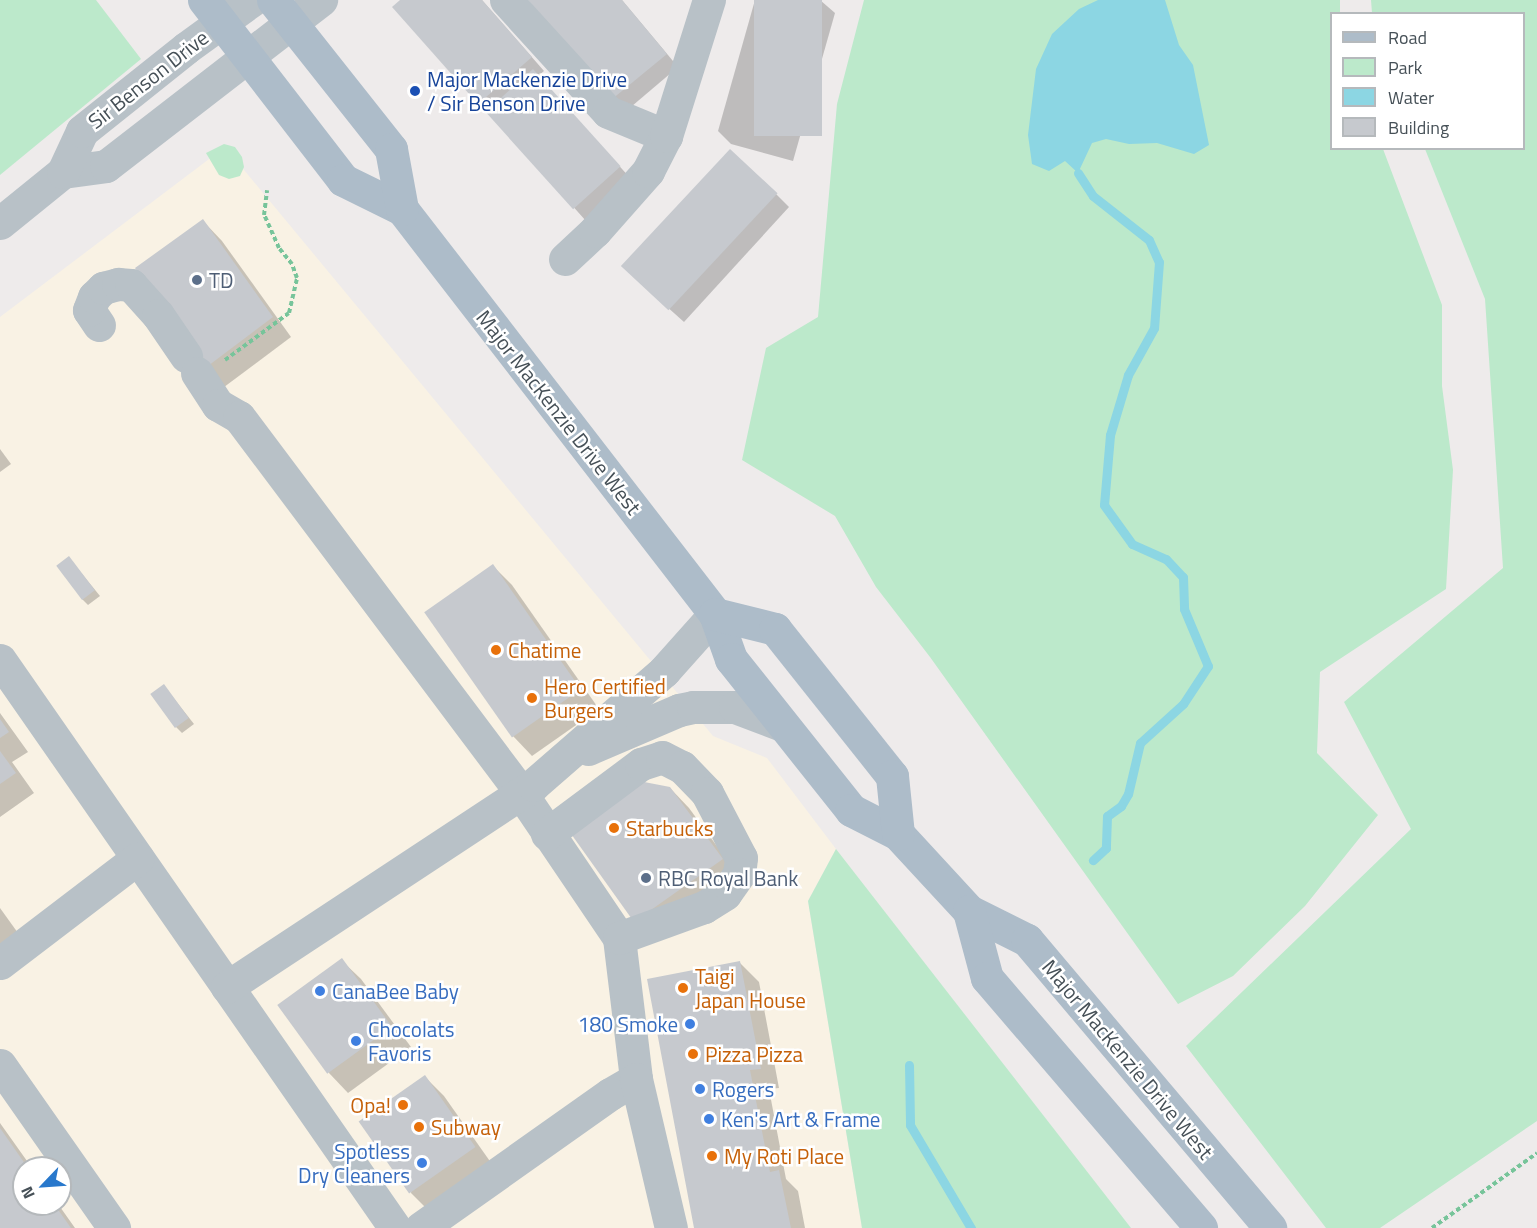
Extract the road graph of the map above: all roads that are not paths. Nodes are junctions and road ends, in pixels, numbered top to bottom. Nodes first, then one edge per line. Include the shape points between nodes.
1 (252, 0) edge
2 (321, 0) edge
3 (506, 0) edge
4 (709, 0) edge
5 (213, 11) edge
6 (282, 11) edge
7 (247, 55) junction
8 (666, 136) junction
9 (63, 172) junction
10 (402, 209) junction
11 (0, 223) edge
12 (565, 259) dead end
13 (99, 325) dead end
14 (715, 614) junction
15 (0, 660) edge
16 (782, 724) junction
17 (556, 762) junction
18 (521, 793) junction
19 (547, 834) junction
20 (898, 834) junction
21 (138, 858) junction
22 (969, 911) junction
23 (619, 938) junction
24 (0, 963) edge
25 (227, 987) junction
26 (0, 1065) edge
27 (636, 1079) junction
28 (114, 1228) edge
29 (395, 1228) edge
30 (421, 1228) edge
31 (671, 1228) edge
32 (1201, 1228) edge
33 (1270, 1228) edge

1 - 5 street, Sir Benson Drive
2 - 6 street, Sir Benson Drive
3 - 8 street via 608,112
4 - 8 street
5 - 7 main road, Major MacKenzie Drive West
5 - 9 street, Sir Benson Drive via 82,130
6 - 7 street, Sir Benson Drive
6 - 10 main road, Major MacKenzie Drive West via 391,149
7 - 9 street, Sir Benson Drive via 106,166
7 - 10 main road, Major MacKenzie Drive West via 343,180
8 - 12 street via 648,171
9 - 11 street, Sir Benson Drive
10 - 14 main road, Major MacKenzie Drive West
13 - 18 street via 89,310 94,297 103,288 130,285 158,315 218,405 239,417
14 - 16 main road, Major MacKenzie Drive West via 731,659
14 - 17 street via 664,671
14 - 20 main road via 776,629 892,776
15 - 21 street
16 - 17 street via 735,707 693,707
16 - 20 main road, Major MacKenzie Drive West via 851,810
17 - 18 street
18 - 19 street
18 - 25 street
19 - 23 street
19 - 23 street via 641,764 662,757 682,767 707,793 741,858 740,874 725,894 704,907
20 - 22 main road, Major MacKenzie Drive West
21 - 24 street
21 - 25 street
22 - 32 main road, Major MacKenzie Drive West via 987,978
22 - 33 main road, Major MacKenzie Drive West via 1027,940
23 - 27 street
25 - 29 street
26 - 28 street
27 - 30 street
27 - 31 street

